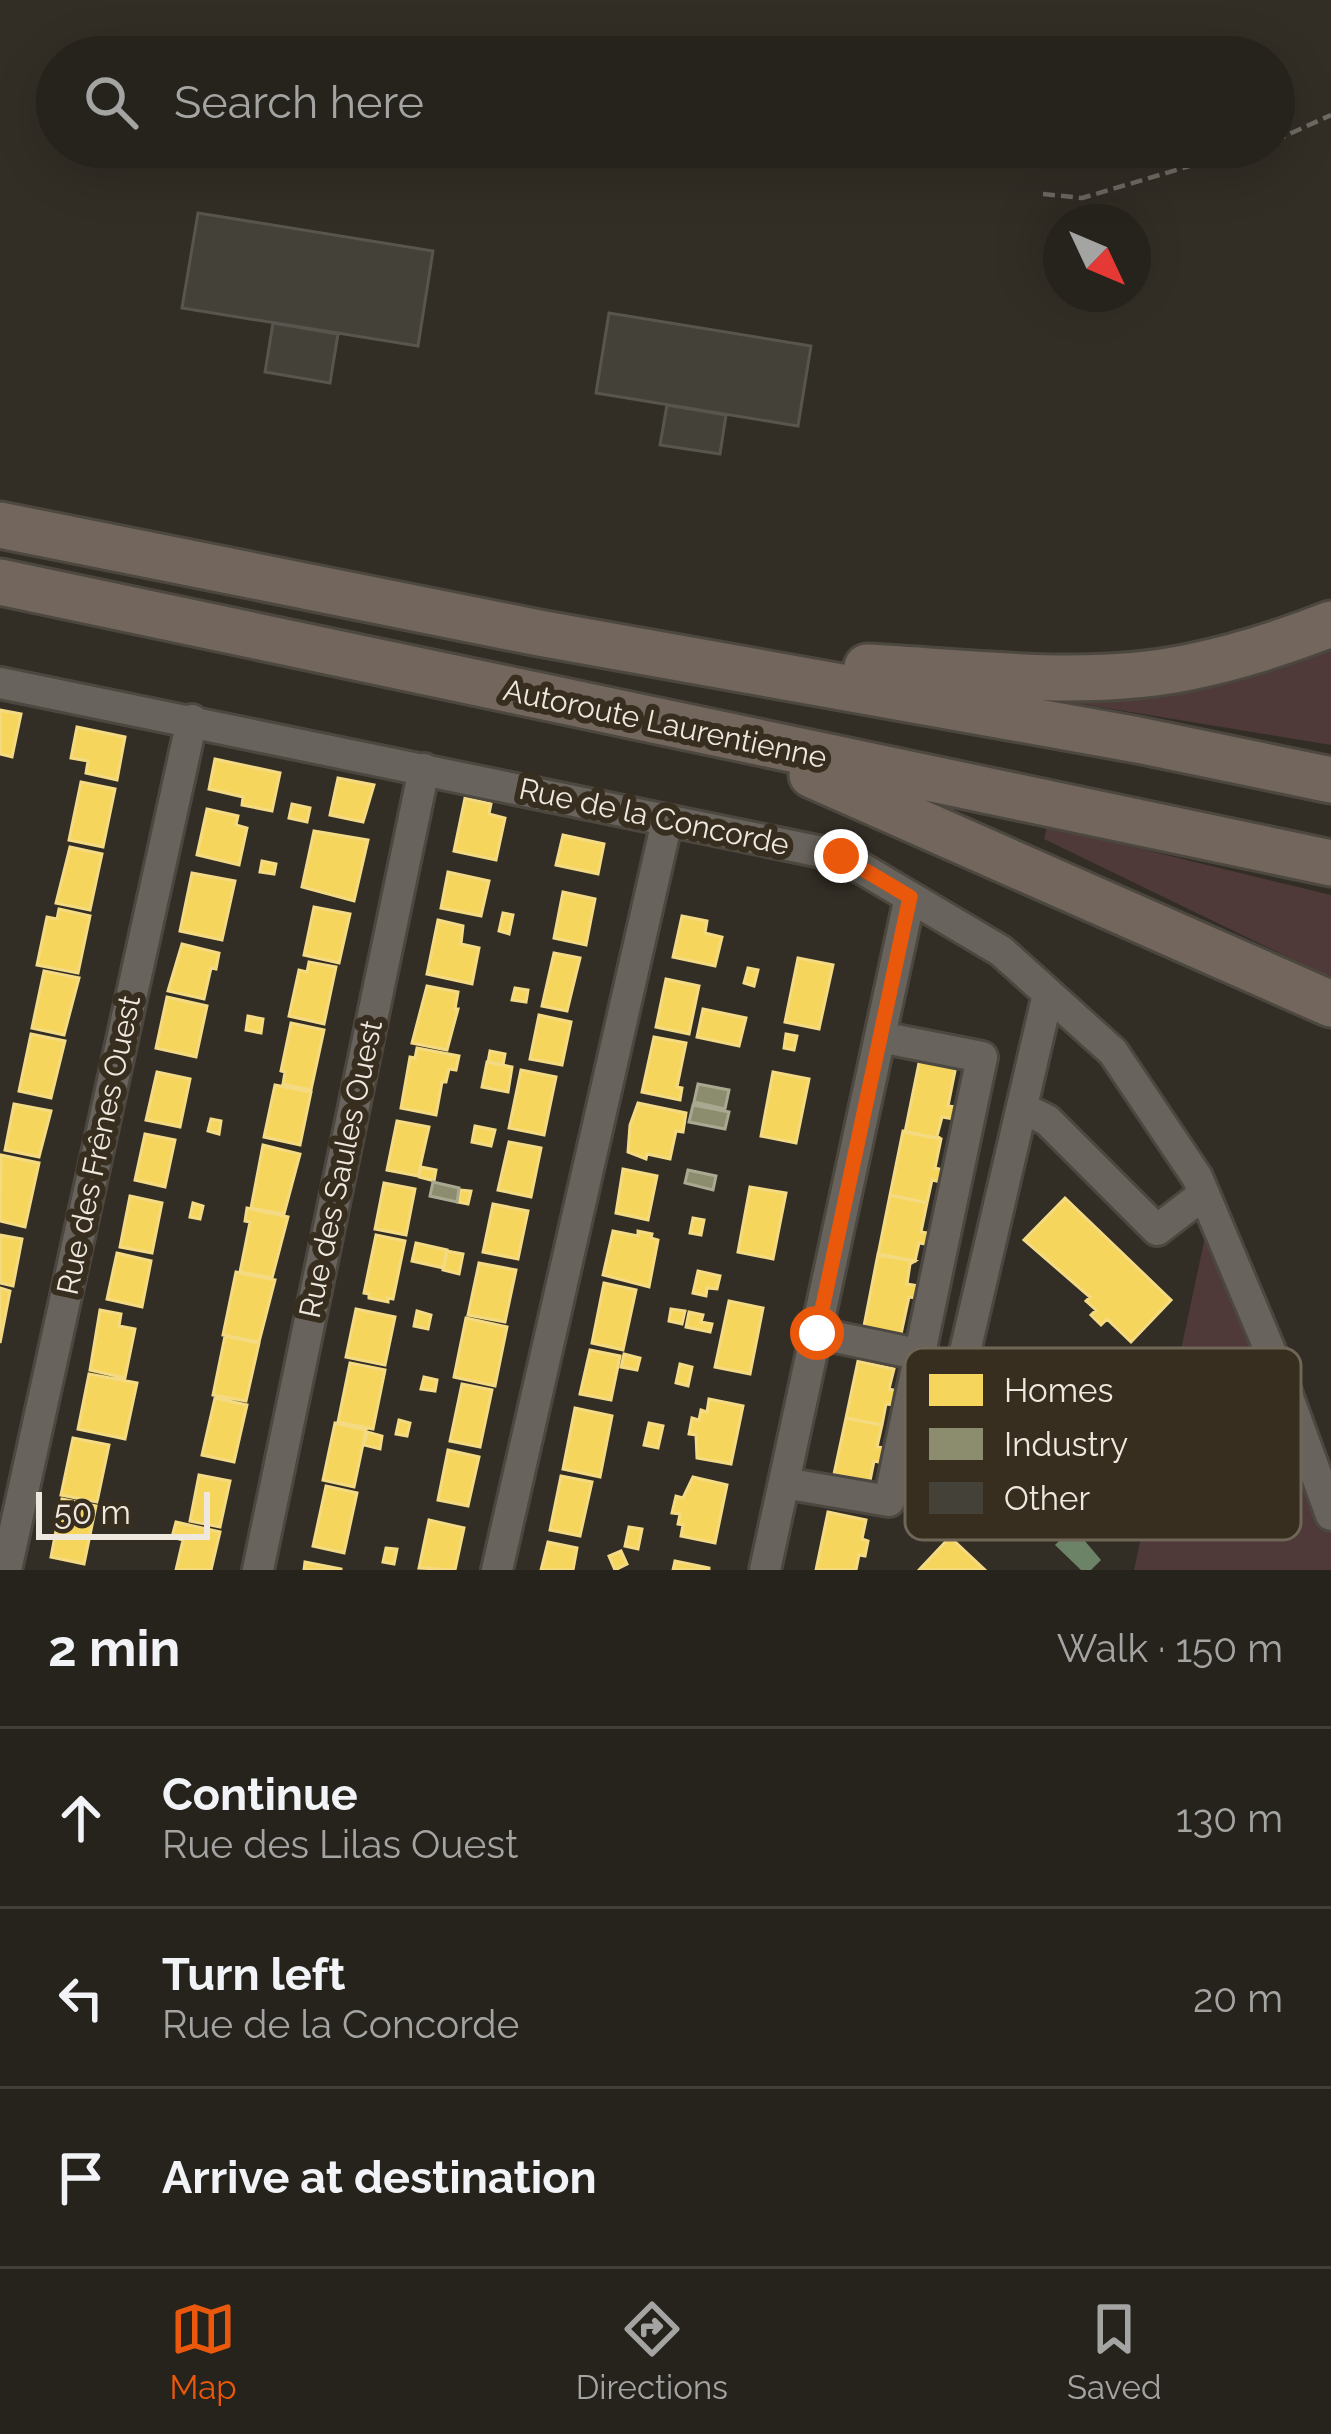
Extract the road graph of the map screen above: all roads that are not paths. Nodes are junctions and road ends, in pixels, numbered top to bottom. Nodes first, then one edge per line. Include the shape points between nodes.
1 (0, 526) edge
2 (0, 582) edge
3 (1331, 624) edge
4 (666, 656) junction
5 (0, 682) edge
6 (192, 720) junction
7 (727, 738) junction
8 (1138, 740) junction
9 (1331, 767) edge
10 (424, 769) junction
11 (1331, 780) edge
12 (667, 821) junction
13 (1331, 863) edge
14 (910, 897) junction
15 (1048, 994) junction
16 (1331, 1004) edge
17 (880, 1037) junction
18 (1022, 1108) junction
19 (1204, 1194) junction
20 (817, 1333) junction
21 (918, 1348) edge
22 (966, 1348) edge
23 (1269, 1348) edge
24 (905, 1351) edge
25 (905, 1417) edge
26 (1301, 1432) edge
27 (784, 1483) junction
28 (1331, 1515) edge
29 (6, 1570) edge
30 (258, 1570) edge
31 (497, 1570) edge
32 (766, 1570) edge

1 - 4 highway, Autoroute Laurentienne
2 - 7 highway, Autoroute Laurentienne
3 - 4 highway via 1186,668 1116,675
4 - 8 highway, Autoroute Laurentienne
5 - 6 street, Rue de la Concorde
6 - 10 street, Rue de la Concorde
6 - 29 street, Rue des Frênes Ouest
7 - 13 highway, Autoroute Laurentienne
7 - 16 highway
8 - 9 highway
8 - 11 highway, Autoroute Laurentienne
10 - 12 street, Rue de la Concorde
10 - 30 street, Rue des Saules Ouest
12 - 14 street, Rue de la Concorde via 841,856
12 - 31 street
14 - 15 street, Rue de la Concorde via 1001,951
14 - 17 street
15 - 18 street
15 - 19 street, Rue de la Concorde via 1113,1052
17 - 20 street
17 - 21 street via 982,1058
18 - 19 street via 1047,1120 1157,1230
18 - 22 street
19 - 23 street, Rue de la Concorde
20 - 24 street
20 - 27 street
25 - 27 street via 889,1501
26 - 28 street, Rue de la Concorde
27 - 32 street

